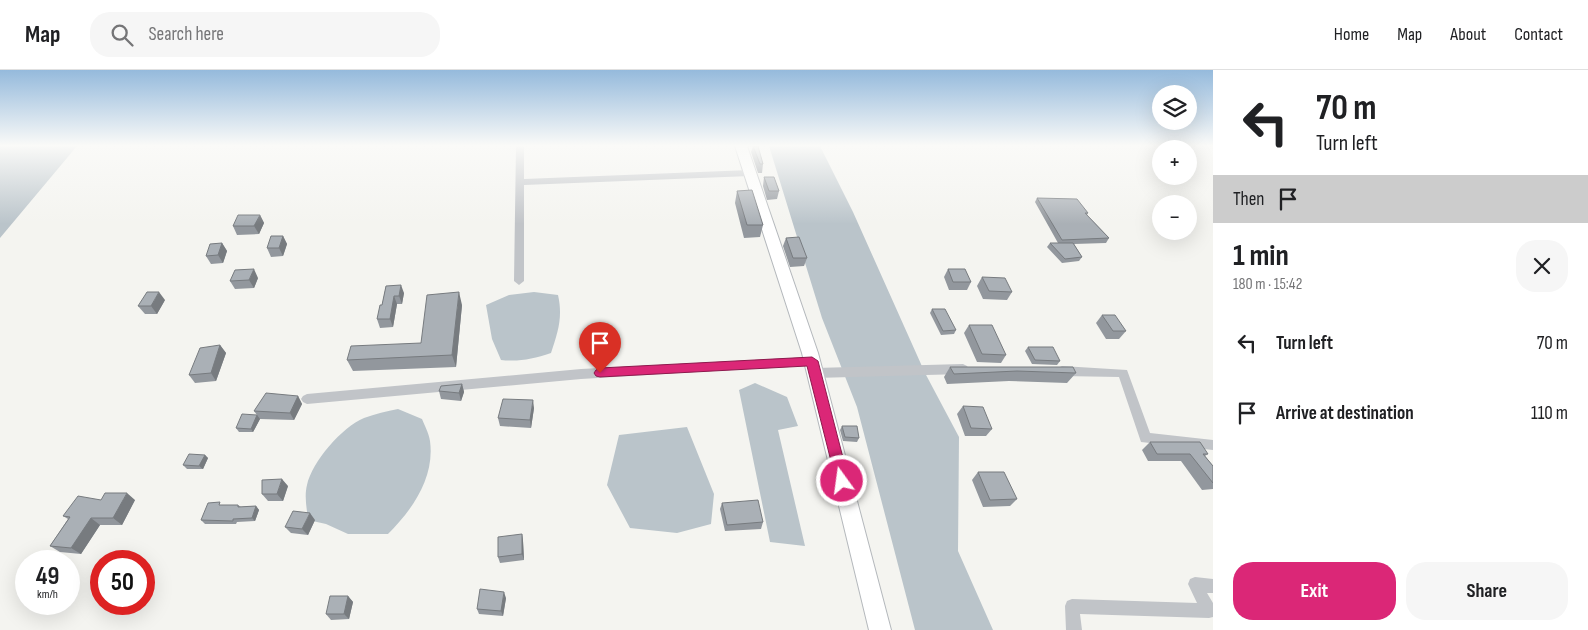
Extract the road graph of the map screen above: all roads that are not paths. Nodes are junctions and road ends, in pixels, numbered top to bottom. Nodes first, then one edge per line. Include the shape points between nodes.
1 (521, 172) edge
2 (747, 172) edge
3 (750, 172) edge
4 (521, 182) junction
5 (519, 281) dead end
6 (814, 367) junction
7 (976, 369) edge
8 (1054, 371) edge
9 (306, 399) dead end
10 (1213, 445) edge
11 (1213, 586) edge
12 (880, 630) edge
13 (1074, 630) edge

1 - 4 street
2 - 4 street
3 - 6 main road
4 - 5 street
6 - 7 street
6 - 9 street via 581,374
6 - 12 main road
8 - 10 street via 1123,373 1144,438
11 - 13 street via 1195,584 1209,612 1072,606

